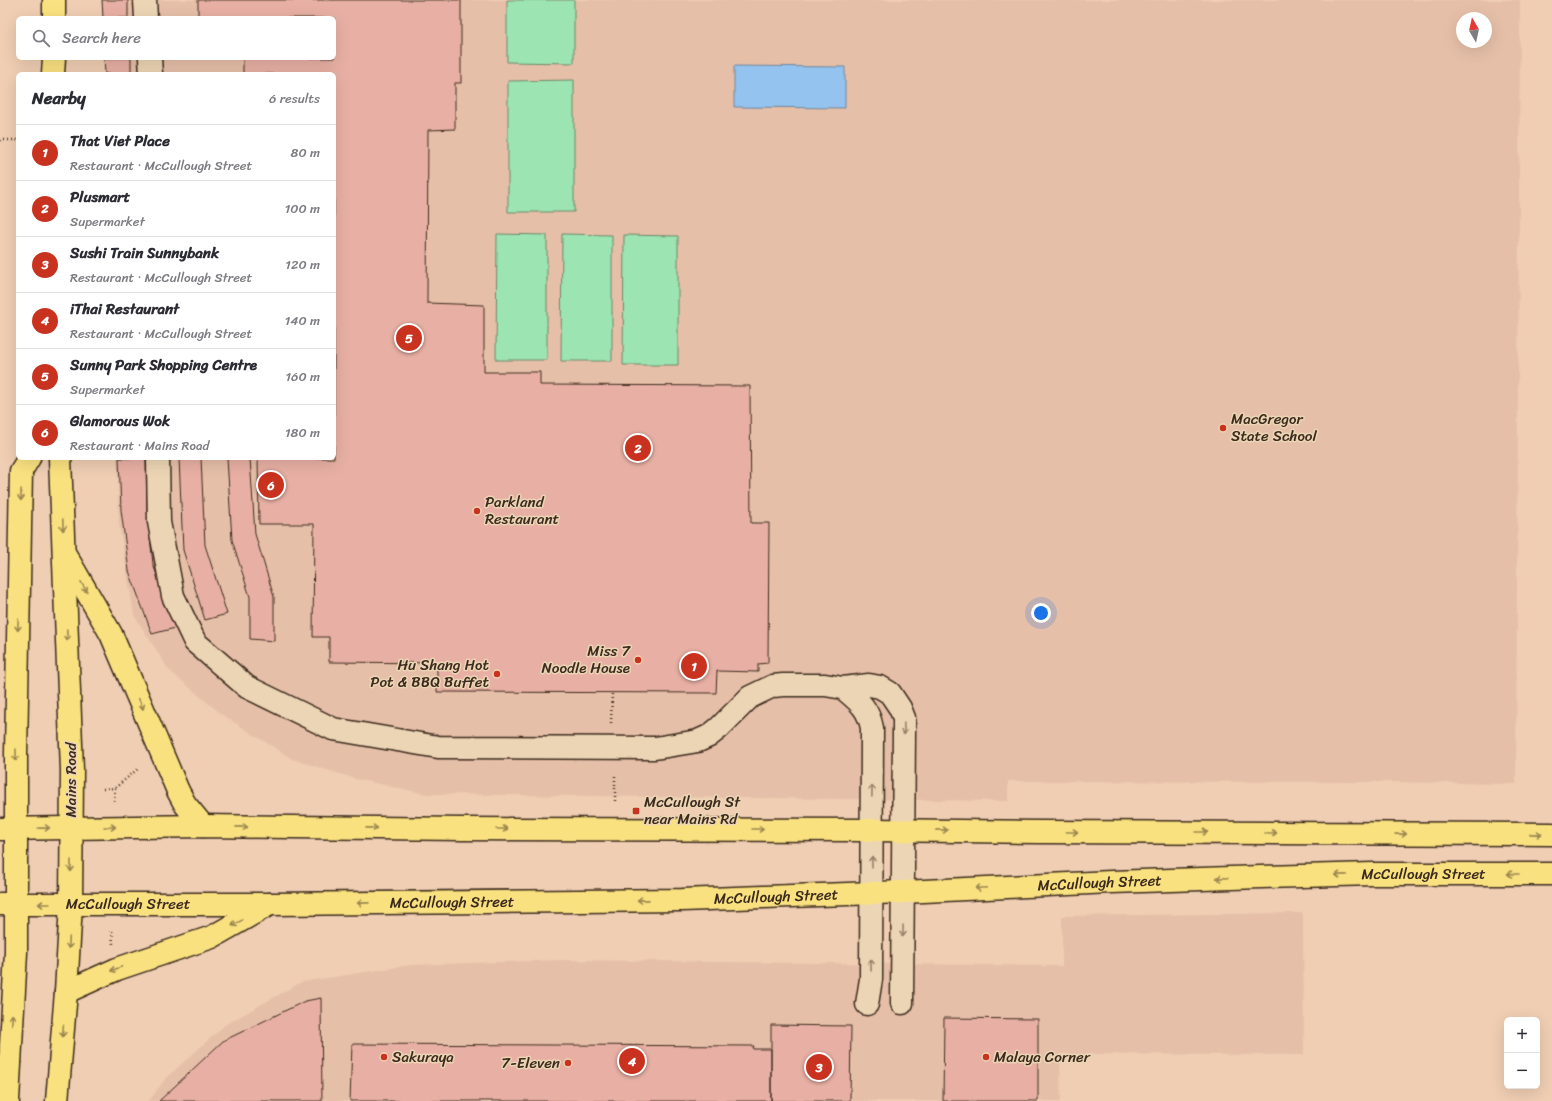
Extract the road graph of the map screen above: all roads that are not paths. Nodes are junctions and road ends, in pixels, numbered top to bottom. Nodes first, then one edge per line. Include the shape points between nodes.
1 (54, 0) edge
2 (145, 0) edge
3 (54, 16) edge
4 (146, 16) edge
5 (54, 60) edge
6 (150, 60) edge
7 (53, 72) edge
8 (151, 72) edge
9 (28, 460) edge
10 (60, 460) edge
11 (158, 460) edge
12 (64, 554) junction
13 (843, 688) junction
14 (203, 826) junction
15 (71, 828) junction
16 (8, 829) edge
17 (872, 830) junction
18 (903, 830) junction
19 (1552, 834) edge
20 (1552, 874) edge
21 (904, 892) junction
22 (872, 894) junction
23 (8, 904) edge
24 (71, 904) junction
25 (271, 904) junction
26 (66, 992) junction
27 (902, 1003) dead end
28 (868, 1004) dead end
29 (8, 1101) edge
30 (57, 1101) edge

1 - 3 main road
2 - 4 lane
5 - 7 main road
6 - 8 lane
9 -> 16 main road via 21,471 16,754
10 -> 12 main road, Mains Road
11 - 13 lane via 159,522 173,596 195,642 248,687 333,728 438,747 655,748 692,742 709,736 750,697 773,686 825,685
12 -> 14 main road via 111,634 178,791
12 -> 15 main road, Mains Road via 72,770
17 -> 13 lane via 871,724 862,703
13 -> 18 lane via 869,685 880,687 890,694 900,708 904,718
15 -> 14 main road
14 -> 17 main road
16 -> 15 main road
15 -> 24 main road, Mains Road
16 - 23 main road
17 - 18 main road
22 -> 17 lane
18 -> 19 main road
18 - 21 lane
20 -> 21 main road, McCullough Street via 1253,877
21 - 22 main road, McCullough Street
21 -> 27 lane
22 -> 25 main road, McCullough Street via 682,900
28 -> 22 lane via 871,980
24 -> 23 main road, McCullough Street
29 -> 23 main road via 16,968
24 - 25 main road, McCullough Street
24 -> 26 main road, Mains Road
25 -> 26 main road via 212,937 117,969
26 -> 30 main road, Mains Road

